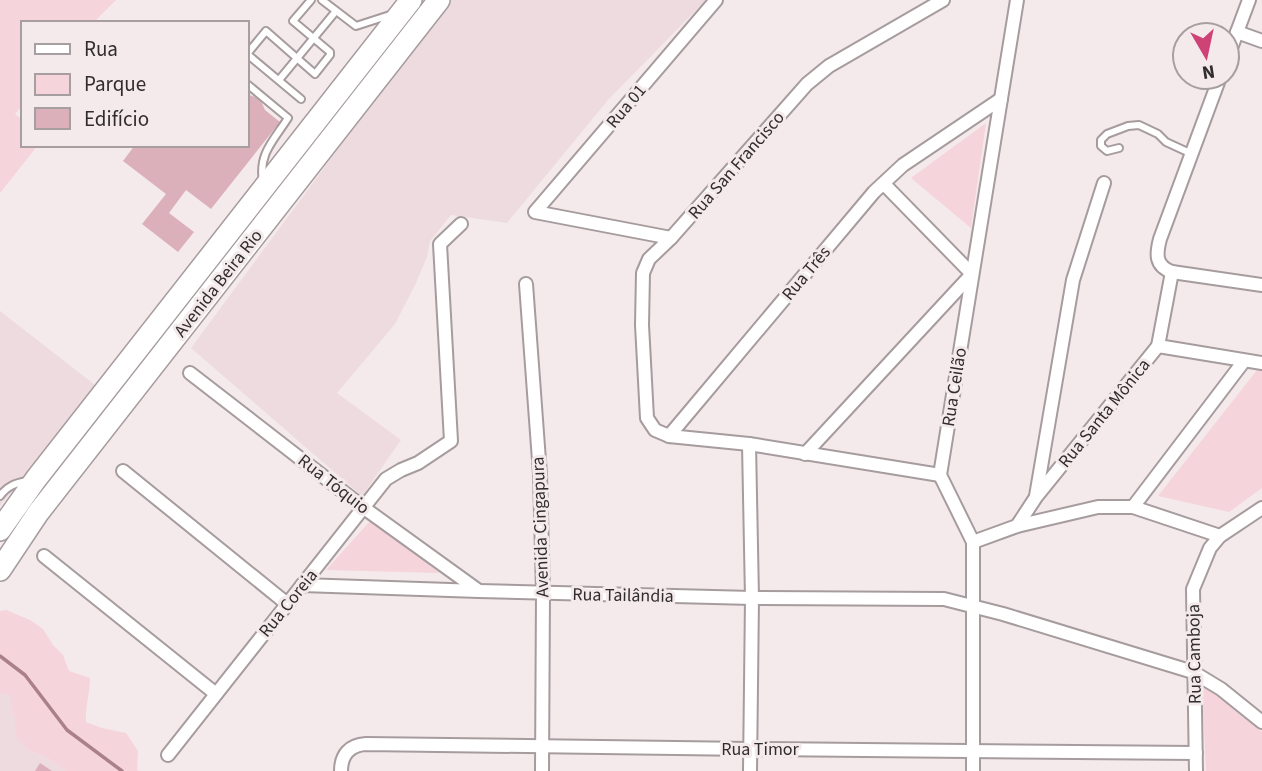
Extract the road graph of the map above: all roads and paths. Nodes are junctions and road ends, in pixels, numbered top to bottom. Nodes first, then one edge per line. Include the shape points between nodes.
1 (311, 0) edge
2 (322, 0) edge
3 (439, 0) edge
4 (716, 0) edge
5 (943, 0) edge
6 (1017, 0) edge
7 (1248, 0) edge
8 (407, 6) edge
9 (336, 11) junction
10 (1241, 21) edge
11 (1241, 33) edge
12 (314, 38) junction
13 (1262, 41) edge
14 (248, 53) edge
15 (248, 55) edge
16 (297, 58) junction
17 (279, 80) junction
18 (248, 84) edge
19 (1215, 91) edge
20 (301, 99) dead end
21 (1001, 99) junction
22 (1119, 148) dead end
23 (1192, 154) junction
24 (1104, 183) dead end
25 (884, 184) junction
26 (261, 191) junction
27 (276, 208) junction
28 (461, 224) dead end
29 (671, 238) junction
30 (1172, 272) junction
31 (972, 274) junction
32 (526, 284) dead end
33 (1262, 285) edge
34 (1158, 346) junction
35 (1244, 361) junction
36 (1262, 363) edge
37 (190, 373) dead end
38 (669, 436) junction
39 (749, 444) junction
40 (805, 454) junction
41 (123, 471) dead end
42 (940, 475) junction
43 (36, 479) junction
44 (0, 496) edge
45 (1036, 497) junction
46 (1133, 507) junction
47 (364, 508) junction
48 (1262, 508) edge
49 (1017, 526) junction
50 (0, 530) edge
51 (1220, 536) junction
52 (972, 542) junction
53 (44, 556) dead end
54 (0, 570) edge
55 (302, 585) junction
56 (480, 591) junction
57 (543, 593) junction
58 (752, 598) junction
59 (286, 603) junction
60 (973, 606) junction
61 (1194, 672) junction
62 (216, 694) junction
63 (1262, 722) edge
64 (542, 747) junction
65 (751, 750) junction
66 (973, 750) junction
67 (1196, 753) junction
68 (168, 755) dead end
69 (341, 771) edge
70 (542, 771) edge
71 (750, 771) edge
72 (973, 771) edge
73 (1196, 771) edge

1 - 12 lane via 293,21
2 - 9 lane
3 - 27 main road, Avenida Beira Rio
4 - 29 street, Rua 01 via 535,212
5 - 29 street, Rua San Francisco via 807,83
6 - 21 street, Rua Ceilão
7 - 10 street
8 - 9 lane via 356,26
8 - 26 main road, Avenida Beira Rio
9 - 12 lane
11 - 13 street
12 - 16 lane
12 - 16 lane via 330,52 315,74
14 - 16 lane via 266,31
15 - 17 lane
16 - 17 lane
17 - 20 lane
18 - 26 lane via 288,118 263,156
19 - 23 street
21 - 25 street, Rua Três via 903,165
21 - 31 street, Rua Ceilão
22 - 23 lane via 1107,151 1101,140 1139,125
23 - 30 street via 1156,257
24 - 45 street via 1073,280
25 - 31 street
25 - 38 street, Rua Três
26 - 27 main road
26 - 43 main road, Avenida Beira Rio
27 - 54 main road, Avenida Beira Rio via 38,513
28 - 47 street, Rua Coreia via 440,244 451,441 386,479
29 - 38 street, Rua San Francisco via 649,259 643,273 642,325 647,418 655,430
30 - 33 street
30 - 34 street
31 - 40 street
31 - 42 street, Rua Ceilão
32 - 57 street, Avenida Cingapura via 540,474
34 - 35 street, Rua Santa Mônica
34 - 45 street, Rua Santa Mônica
35 - 36 street, Rua Santa Mônica
35 - 46 street
37 - 47 street, Rua Tóquio
38 - 39 street
39 - 40 street
39 - 58 street
40 - 42 street
41 - 59 street
42 - 52 street
43 - 44 lane via 15,483
43 - 50 main road, Avenida Beira Rio
45 - 49 street, Rua Santa Mônica
46 - 49 street via 1098,507
46 - 51 street
47 - 55 street, Rua Coreia
47 - 56 street, Rua Tóquio
48 - 51 street, Rua Camboja
49 - 52 street
51 - 61 street, Rua Camboja via 1193,589
52 - 60 street
53 - 62 street
55 - 56 street, Rua Tailândia
55 - 59 street, Rua Coreia
56 - 57 street, Rua Tailândia
57 - 58 street, Rua Tailândia
57 - 64 street, Avenida Cingapura
58 - 60 street, Rua Tailândia via 944,598
58 - 65 street
59 - 62 street, Rua Coreia
60 - 61 street
60 - 66 street
61 - 63 street
61 - 67 street, Rua Camboja
62 - 68 street, Rua Coreia
64 - 65 street, Rua Timor
64 - 69 street, Rua Timor via 356,745 348,749
64 - 70 street, Avenida Cingapura
65 - 66 street, Rua Timor
65 - 71 street
66 - 67 street, Rua Timor
66 - 72 street
67 - 73 street, Rua Camboja

